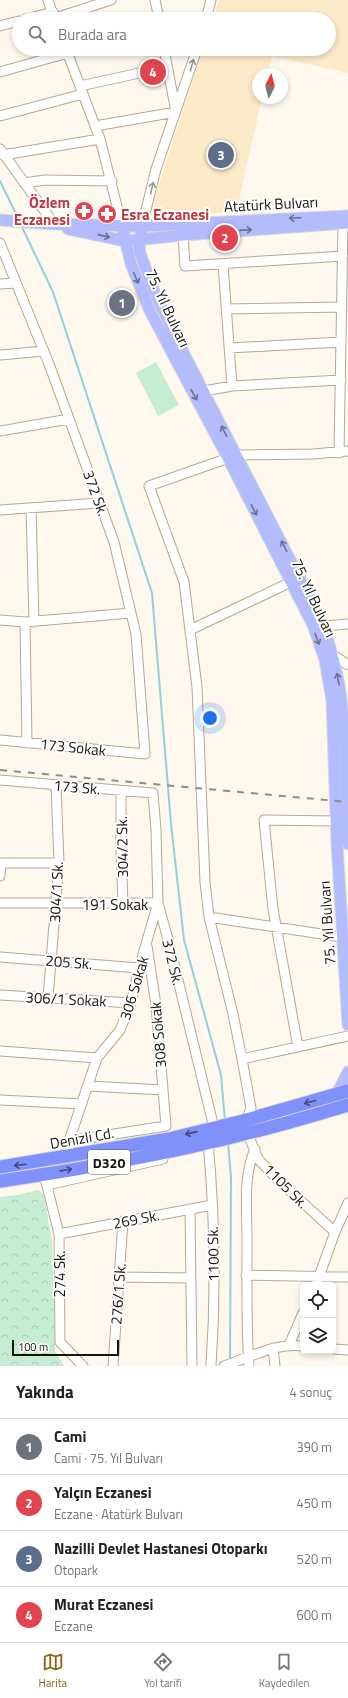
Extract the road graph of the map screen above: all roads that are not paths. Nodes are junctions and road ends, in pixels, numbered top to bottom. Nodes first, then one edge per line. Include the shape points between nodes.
1 (48, 0) edge
2 (111, 0) edge
3 (155, 0) edge
4 (211, 0) edge
5 (52, 12) edge
6 (68, 12) edge
7 (158, 12) edge
8 (208, 12) edge
9 (12, 23) edge
10 (0, 26) edge
11 (51, 56) edge
12 (69, 56) edge
13 (166, 56) edge
14 (195, 56) edge
15 (168, 67) junction
16 (0, 72) edge
17 (82, 90) junction
18 (176, 112) junction
19 (0, 116) edge
20 (95, 126) junction
21 (100, 139) junction
22 (2, 152) edge
23 (112, 181) junction
24 (24, 183) junction
25 (0, 220) edge
26 (346, 221) edge
27 (49, 224) junction
28 (122, 226) junction
29 (142, 226) junction
30 (182, 235) junction
31 (140, 240) junction
32 (125, 241) junction
33 (0, 243) edge
34 (342, 256) junction
35 (223, 264) junction
36 (16, 283) junction
37 (0, 284) edge
38 (342, 307) junction
39 (226, 309) junction
40 (345, 324) edge
41 (341, 342) junction
42 (229, 348) junction
43 (44, 351) junction
44 (0, 356) edge
45 (345, 365) edge
46 (341, 380) junction
47 (232, 386) junction
48 (204, 391) junction
49 (344, 396) edge
50 (69, 419) junction
51 (0, 432) edge
52 (343, 452) edge
53 (232, 456) junction
54 (100, 503) junction
55 (32, 508) junction
56 (0, 510) edge
57 (291, 582) junction
58 (131, 613) junction
59 (0, 620) edge
60 (29, 622) junction
61 (348, 624) edge
62 (324, 626) junction
63 (190, 630) junction
64 (332, 654) junction
65 (348, 666) edge
66 (0, 740) edge
67 (27, 743) junction
68 (145, 754) joint
69 (0, 780) edge
70 (56, 785) junction
71 (121, 791) junction
72 (153, 793) joint
73 (336, 821) junction
74 (348, 844) edge
75 (0, 863) edge
76 (59, 863) junction
77 (0, 876) edge
78 (0, 903) edge
79 (158, 903) junction
80 (56, 904) junction
81 (123, 904) junction
82 (209, 918) junction
83 (276, 927) junction
84 (345, 938) edge
85 (147, 945) junction
86 (0, 957) edge
87 (52, 960) junction
88 (139, 968) junction
89 (0, 995) edge
90 (48, 998) junction
91 (131, 1002) junction
92 (348, 1025) edge
93 (348, 1036) edge
94 (298, 1047) junction
95 (0, 1051) edge
96 (97, 1058) junction
97 (242, 1059) junction
98 (348, 1072) edge
99 (88, 1086) junction
100 (163, 1090) junction
101 (342, 1093) edge
102 (0, 1100) edge
103 (82, 1104) junction
104 (348, 1105) edge
105 (245, 1120) junction
106 (167, 1132) junction
107 (248, 1134) junction
108 (212, 1140) junction
109 (69, 1141) junction
110 (255, 1149) junction
111 (69, 1156) junction
112 (0, 1167) edge
113 (46, 1180) junction
114 (0, 1181) edge
115 (348, 1203) edge
116 (212, 1205) junction
117 (190, 1208) junction
118 (123, 1221) junction
119 (335, 1232) junction
120 (59, 1234) junction
121 (246, 1275) junction
122 (348, 1277) edge
123 (119, 1278) junction
124 (191, 1278) junction
125 (318, 1281) edge
126 (301, 1318) edge
127 (289, 1345) junction
128 (300, 1346) edge
129 (273, 1348) junction
130 (336, 1349) edge
131 (348, 1350) edge
132 (248, 1362) edge
133 (81, 1365) edge
134 (113, 1366) edge
135 (192, 1366) edge
136 (211, 1366) edge
137 (224, 1366) edge
138 (275, 1366) edge

1 - 5 street
2 - 6 street
3 - 7 street
4 - 8 street
9 - 10 street
11 - 16 street
12 - 17 street
13 - 15 street
18 -> 14 street
15 - 17 street
15 - 18 street
17 - 19 street
17 - 20 street
18 - 20 street
29 -> 18 street via 156,169
20 - 21 street
21 - 22 street
21 - 23 street
22 - 24 street
23 - 24 street via 45,180
23 - 28 street
24 - 27 street via 49,217
25 - 27 main road
26 -> 29 main road, Atatürk Bulvarı
30 -> 26 main road, Atatürk Bulvarı
26 - 34 street
27 - 28 main road, Atatürk Bulvarı
27 -> 32 main road, Atatürk Bulvarı
28 - 29 main road, Atatürk Bulvarı
28 - 32 main road, 75. Yıl Bulvarı
29 - 31 main road, 75. Yıl Bulvarı
30 - 31 main road, Atatürk Bulvarı
30 - 35 street via 185,266
31 - 32 main road, Atatürk Bulvarı
31 - 48 main road, 75. Yıl Bulvarı via 140,254 153,289
32 -> 53 main road, 75. Yıl Bulvarı via 130,264 150,311
33 - 36 street, 372 Sk.
34 - 35 street
34 - 38 street
35 - 39 street
36 - 37 street
36 - 43 street, 372 Sk.
38 - 39 street
38 - 40 street
39 - 42 street
40 - 41 street
41 - 42 street
41 - 45 street
42 - 47 street
43 - 44 street
43 - 50 street, 372 Sk.
45 - 46 street
46 - 47 street
46 - 49 street
47 - 48 street
53 -> 48 main road, 75. Yıl Bulvarı
49 - 52 street
50 - 51 street
50 - 54 street, 372 Sk.
52 - 53 street
53 -> 57 main road, 75. Yıl Bulvarı
62 -> 53 main road, 75. Yıl Bulvarı
53 - 63 street via 149,486 184,582
54 - 55 street
54 - 58 street, 372 Sk. via 114,542
55 - 56 street
55 - 60 street
57 - 63 street
57 -> 73 main road, 75. Yıl Bulvarı via 313,625 325,660 332,700
58 - 60 street
58 - 68 street, 372 Sk. via 136,634
59 - 60 street
60 - 67 street
61 - 62 street
62 - 64 main road, 75. Yıl Bulvarı
63 - 82 street via 197,687 205,882
64 - 65 street
74 -> 64 main road, 75. Yıl Bulvarı via 341,699
66 - 67 street, 173 Sokak
67 - 68 street, 173 Sokak
69 - 70 street, 173 Sk.
70 - 71 street, 173 Sk.
70 - 76 street, 304/1 Sk.
71 - 72 street, 173 Sk.
71 - 81 street, 304/2 Sk. via 120,851
72 - 79 street, 372 Sk.
73 - 83 street via 264,820
73 - 84 main road, 75. Yıl Bulvarı
75 - 76 street
75 - 77 street
76 - 80 street, 304/1 Sk.
78 - 80 street, 191 Sokak
79 - 81 street, 191 Sokak
79 - 85 street, 306 Sokak
79 - 108 street, 372 Sk.
80 - 81 street, 191 Sokak
80 - 87 street, 304/1 Sk.
82 - 83 street
82 - 97 street via 234,1014
83 - 84 street
83 - 94 street
84 - 92 main road, 75. Yıl Bulvarı
85 - 88 street, 306 Sokak
85 - 100 street, 308 Sokak via 156,1005
86 - 87 street, 205 Sk.
87 - 88 street, 205 Sk.
87 - 90 street, 304/1 Sk.
88 - 91 street, 306 Sokak
89 - 90 street, 306/1 Sokak
90 - 91 street, 306/1 Sokak
91 - 96 street, 306 Sokak via 120,1030
93 - 94 street
94 - 97 street
95 - 96 street
96 - 99 street, 306 Sokak
97 - 105 street via 251,1108
98 - 101 main road
99 - 100 street
99 - 103 street, 306 Sokak
100 - 106 street, 308 Sokak
101 -> 105 highway, D320
102 - 103 street
103 - 109 street, 306 Sokak
104 - 107 highway, D320
105 - 108 highway, D320
108 -> 106 highway, D320
106 - 109 street
106 - 111 highway, Denizli Cd. / D320
107 - 108 highway, D320
107 - 110 street, 1105 Sk.
108 - 113 highway, D320
108 - 116 street, 1100 Sk.
109 - 111 street, 306 Sokak
110 - 119 street, 1105 Sk. via 258,1159 280,1182
110 - 121 street via 248,1183
111 -> 112 highway, Denizli Cd. / D320
113 - 114 highway, D320
113 - 120 street, 274 Sk.
115 - 119 street
116 - 117 street, 269 Sk.
116 - 136 street, 1100 Sk. via 214,1318
117 - 118 street, 269 Sk.
117 - 124 street, 1100 Sk.
118 - 120 street, 269 Sk.
118 - 123 street, 276/1 Sk.
119 - 125 street
120 - 133 street, 274 Sk. via 60,1342
121 - 125 street
121 - 132 street
122 - 125 street
123 - 124 street
123 - 134 street, 276/1 Sk.
124 - 135 street, 1100 Sk.
126 - 127 street
127 - 128 street
127 - 129 street
129 - 132 street
129 - 138 street
130 - 131 street
132 - 137 street

